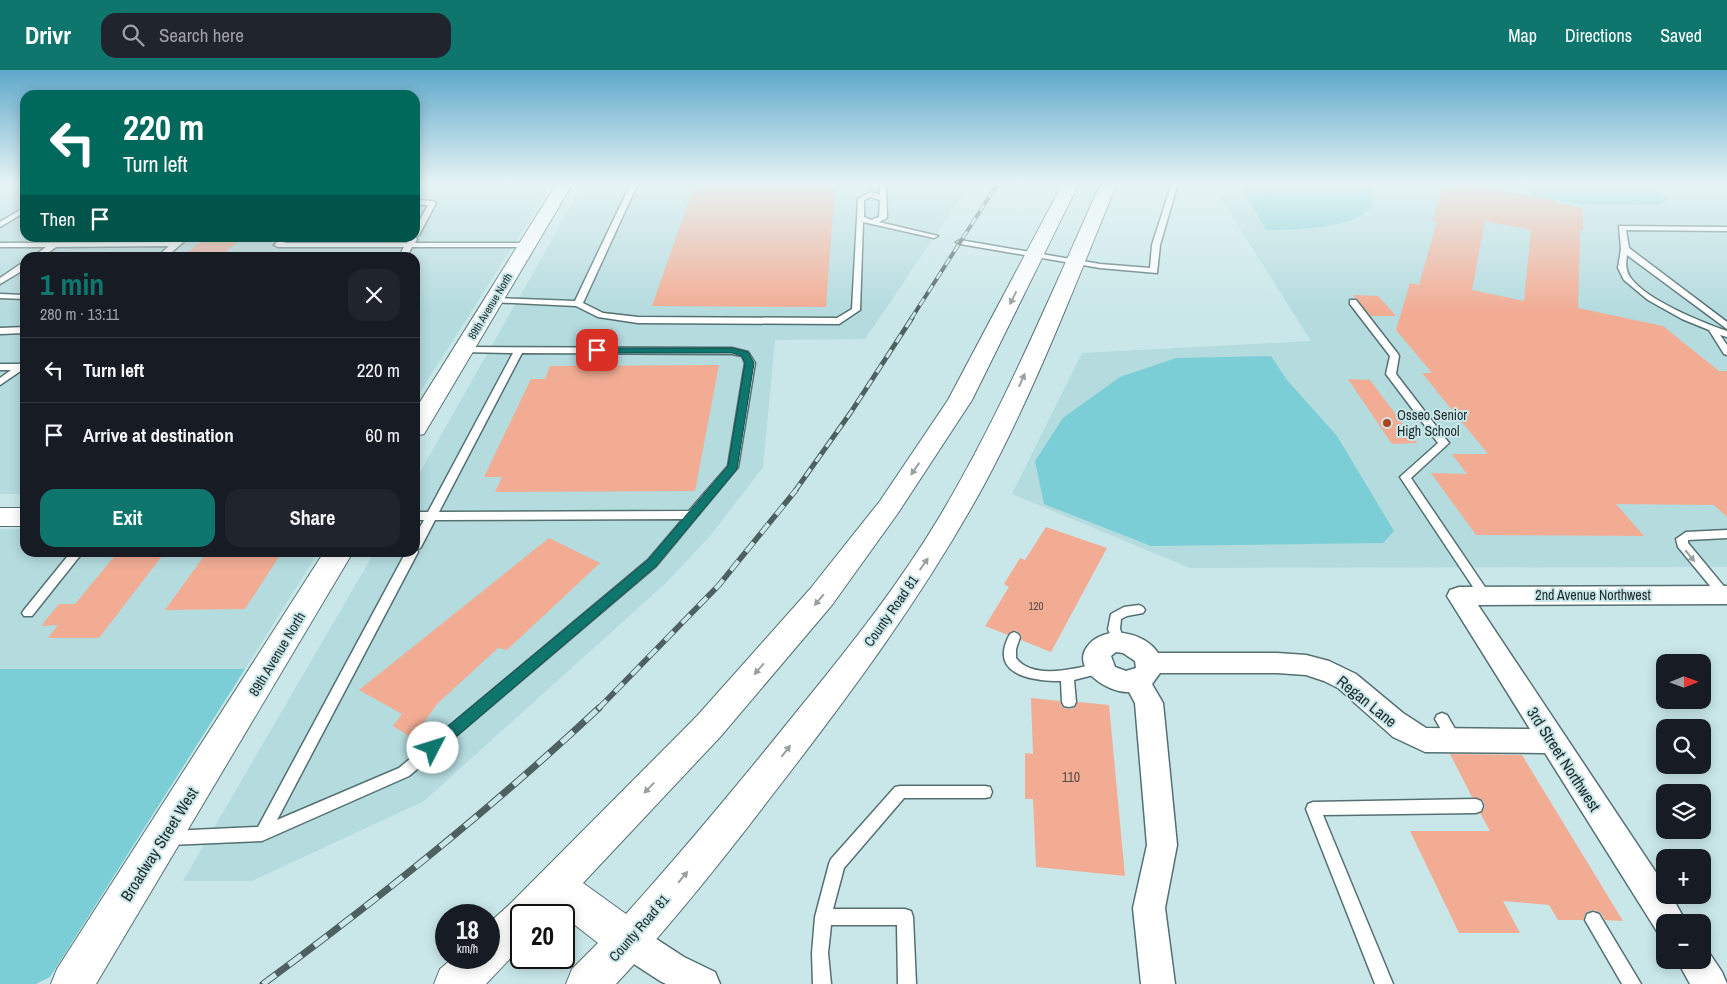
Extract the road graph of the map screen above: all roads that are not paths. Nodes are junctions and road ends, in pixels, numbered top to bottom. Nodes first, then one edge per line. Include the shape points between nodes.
1 (540, 226) edge
2 (615, 226) edge
3 (860, 226) edge
4 (884, 226) edge
5 (1049, 226) edge
6 (1090, 226) edge
7 (1162, 226) edge
8 (1727, 229) edge
9 (934, 236) dead end
10 (420, 239) edge
11 (148, 242) edge
12 (179, 242) edge
13 (281, 242) edge
14 (346, 242) edge
15 (960, 242) dead end
16 (145, 244) junction
17 (176, 244) junction
18 (0, 245) edge
19 (54, 245) junction
20 (528, 245) junction
21 (1624, 249) junction
22 (44, 252) edge
23 (167, 252) edge
24 (1035, 254) junction
25 (1075, 261) junction
26 (20, 268) edge
27 (0, 282) edge
28 (0, 296) edge
29 (20, 296) edge
30 (494, 300) junction
31 (1353, 302) dead end
32 (578, 304) junction
33 (1727, 326) edge
34 (20, 330) edge
35 (1713, 330) junction
36 (0, 331) edge
37 (1727, 334) edge
38 (463, 350) junction
39 (519, 350) junction
40 (1727, 352) edge
41 (20, 365) edge
42 (0, 367) edge
43 (20, 367) edge
44 (0, 382) edge
45 (420, 421) edge
46 (692, 515) junction
47 (420, 516) edge
48 (431, 516) junction
49 (0, 517) edge
50 (20, 517) edge
51 (1727, 534) edge
52 (420, 537) edge
53 (74, 557) edge
54 (336, 557) edge
55 (409, 557) edge
56 (1726, 595) edge
57 (1472, 596) junction
58 (1139, 610) dead end
59 (28, 613) dead end
60 (1014, 637) dead end
61 (1119, 642) junction
62 (1100, 668) junction
63 (1143, 672) junction
64 (1067, 676) junction
65 (1069, 702) dead end
66 (246, 703) joint
67 (1553, 741) junction
68 (985, 792) dead end
69 (1476, 806) dead end
70 (262, 834) junction
71 (162, 838) junction
72 (555, 886) junction
73 (537, 904) edge
74 (1665, 914) edge
75 (823, 917) junction
76 (1593, 920) dead end
77 (510, 930) edge
78 (500, 940) edge
79 (629, 941) junction
80 (1700, 969) edge
81 (668, 977) edge
82 (72, 984) edge
83 (587, 984) edge
84 (703, 984) edge
85 (822, 984) edge
86 (907, 984) edge
87 (1158, 984) edge
88 (1384, 984) edge
89 (1632, 984) edge
90 (1710, 984) edge

1 - 20 main road, 89th Avenue North
2 - 32 lane
3 - 32 lane via 856,310 839,321 638,320 601,315
4 - 9 lane
5 - 24 main road
6 - 25 main road, County Road 81
7 - 25 lane via 1156,245 1154,271
8 - 21 lane via 1622,228
10 - 20 lane
11 - 16 lane
12 - 17 lane
13 - 14 lane via 278,245
15 - 24 lane
16 - 17 lane
16 - 19 lane
17 - 23 lane
18 - 19 lane
19 - 22 lane
20 - 30 main road, 89th Avenue North
21 - 33 lane
21 - 35 lane via 1621,267 1641,290 1670,311
24 - 25 lane
24 -> 72 main road via 943,429 821,597 709,726
79 -> 25 main road, County Road 81 via 838,686 934,549 1002,425
26 - 27 lane
28 - 29 lane
30 - 32 lane
30 - 38 main road, 89th Avenue North
31 - 57 lane via 1395,356 1391,374 1444,443 1405,477
34 - 36 lane
35 - 37 lane
35 - 40 lane
38 - 39 lane
38 - 45 main road, 89th Avenue North
39 - 46 lane via 732,351 745,354 750,363 734,467
39 - 48 lane
41 - 42 lane
43 - 44 lane
46 - 48 lane
46 - 70 lane via 652,563 404,772
47 - 48 lane
48 - 52 lane
49 - 50 main road
51 -> 56 lane via 1686,536 1682,539 1682,544
53 - 59 lane
54 - 66 main road, 89th Avenue North
55 - 70 lane
56 - 57 street, 2nd Avenue Northwest
57 - 67 street, 3rd Street Northwest
58 - 61 lane via 1115,617 1114,629
60 - 64 lane via 1008,647 1014,667 1026,673
61 - 62 street via 1102,646 1097,652
61 - 63 street via 1139,648
62 - 63 street, Regan Lane via 1116,680
62 - 64 lane
63 - 67 street, Regan Lane via 1295,663 1322,668 1348,681 1410,736 1425,740 1449,730
63 - 87 street via 1149,703 1162,845 1149,908
64 - 65 lane
66 - 71 main road, Broadway Street West
67 - 74 street, 3rd Street Northwest
68 - 75 lane via 900,792 837,864
69 - 88 lane via 1313,809
70 - 71 lane
71 - 82 main road, Broadway Street West
72 - 73 main road
72 - 79 main road
75 - 85 lane
75 - 86 lane via 905,917
76 - 89 lane
77 - 78 main road
79 - 81 street
79 - 83 main road, County Road 81
80 - 90 street
81 - 84 street

